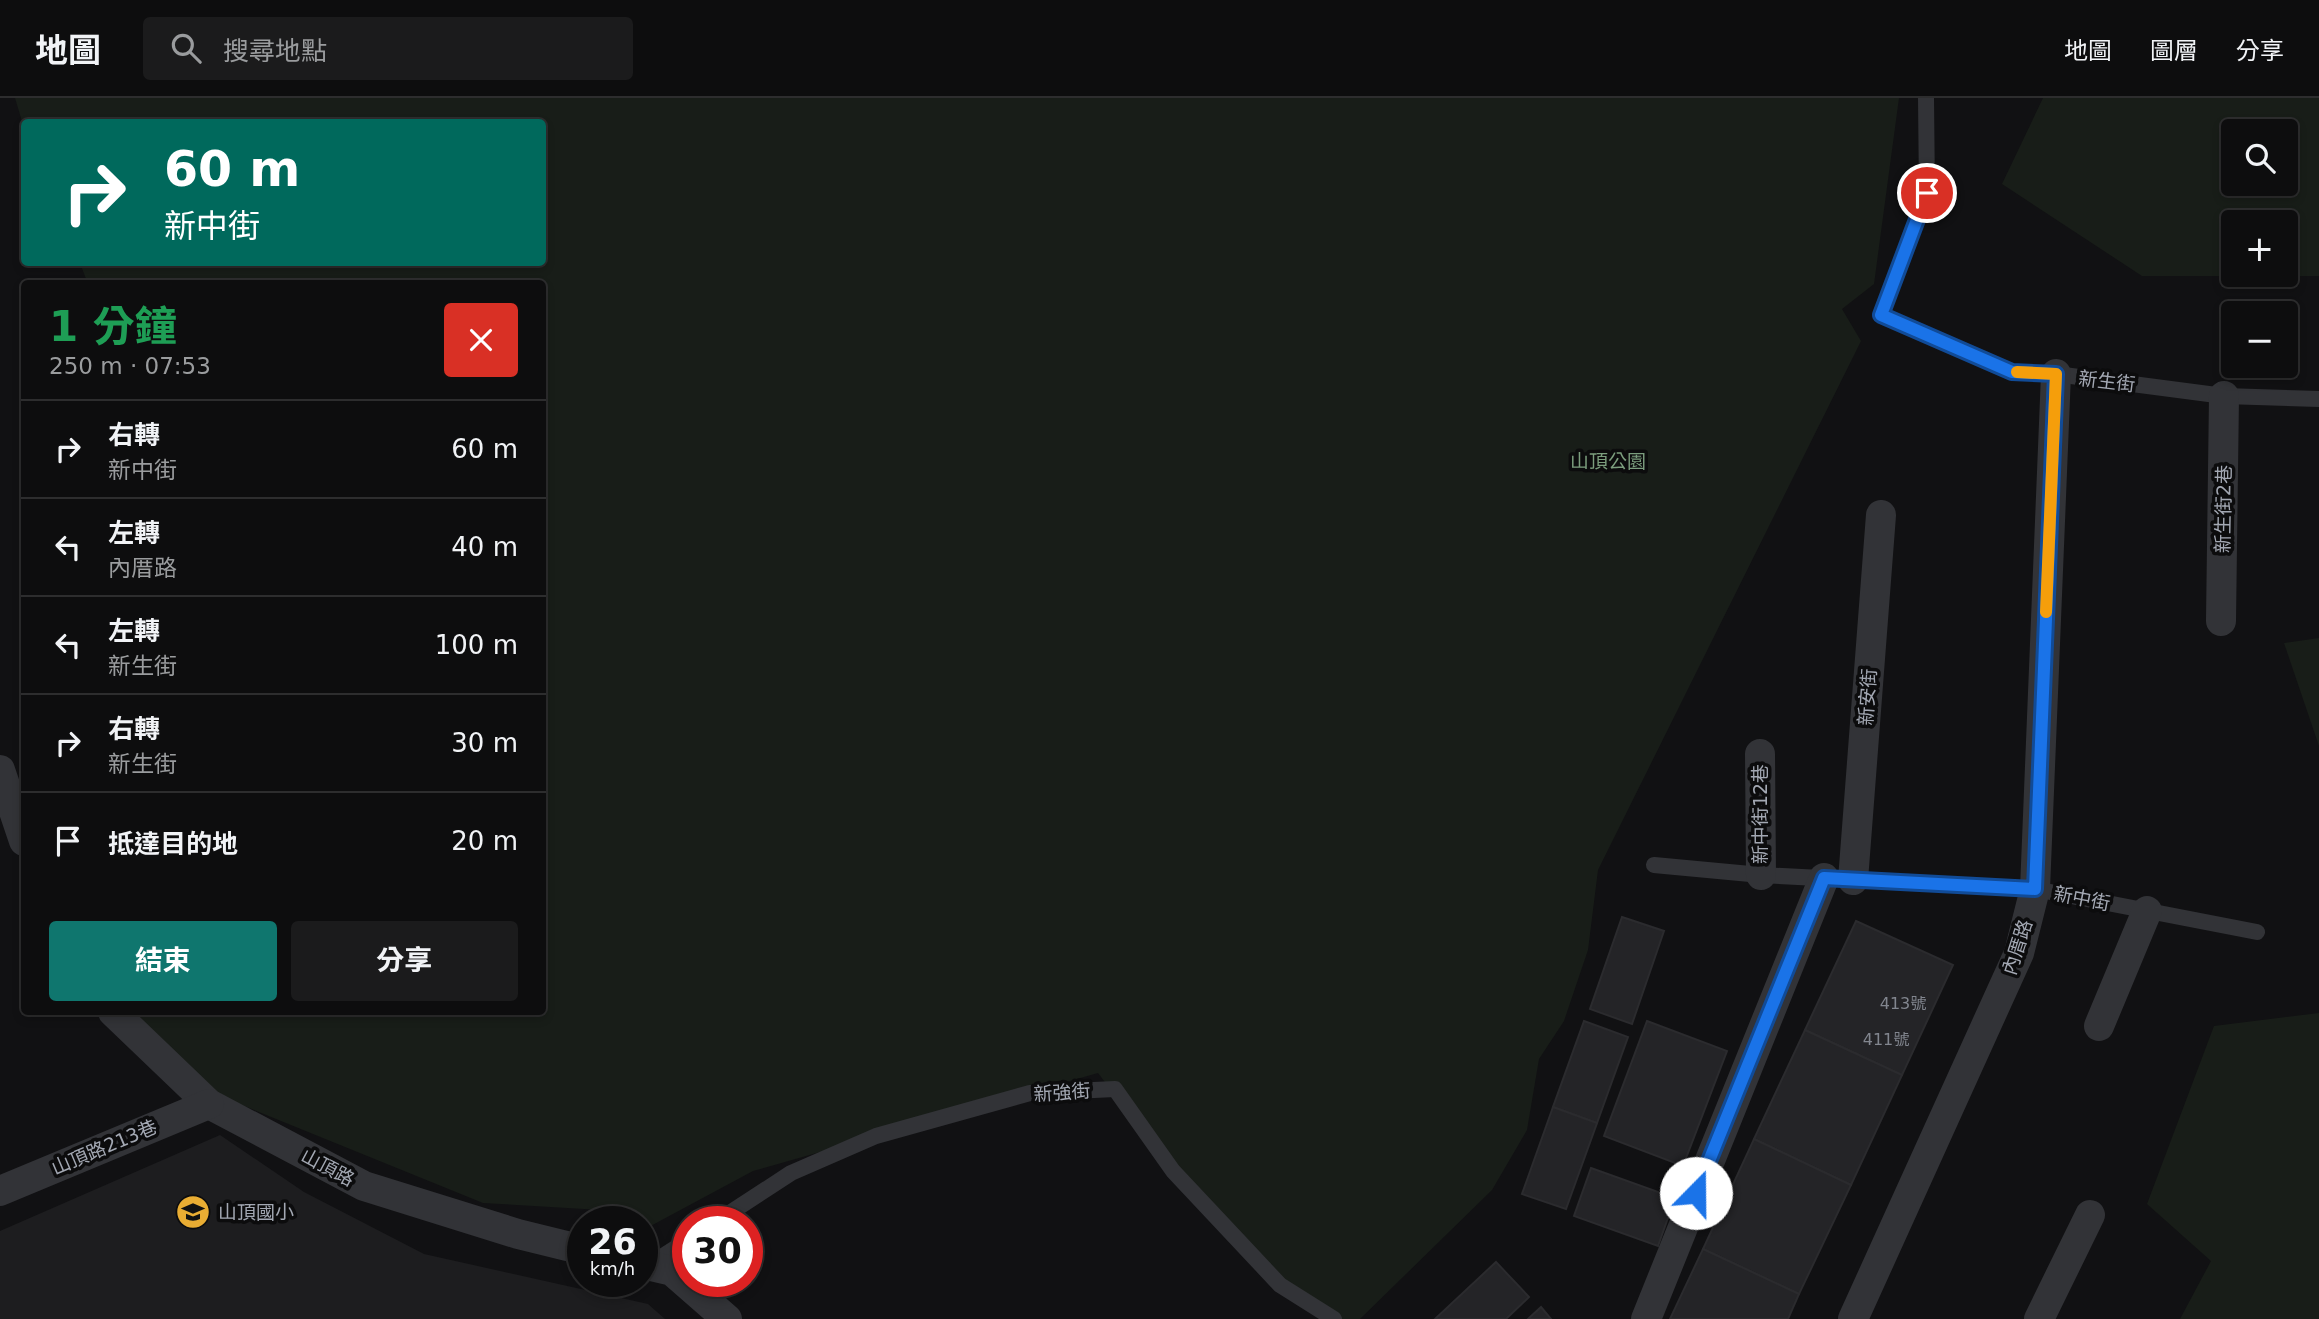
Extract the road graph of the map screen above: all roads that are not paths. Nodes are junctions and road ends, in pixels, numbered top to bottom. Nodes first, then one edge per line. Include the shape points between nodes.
1 (1926, 98) edge
2 (2056, 374) junction
3 (2224, 396) junction
4 (2319, 399) edge
5 (1881, 515) dead end
6 (2221, 621) dead end
7 (1760, 754) dead end
8 (0, 770) edge
9 (21, 832) edge
10 (1654, 865) dead end
11 (1761, 875) junction
12 (1838, 879) junction
13 (2035, 889) junction
14 (2147, 911) junction
15 (2257, 932) dead end
16 (116, 1015) edge
17 (2099, 1026) dead end
18 (209, 1104) junction
19 (0, 1191) edge
20 (740, 1206) edge
21 (2090, 1215) dead end
22 (567, 1246) edge
23 (658, 1268) edge
24 (727, 1319) edge
25 (1334, 1319) edge
26 (1646, 1319) edge
27 (1853, 1319) edge
28 (2039, 1319) edge

1 - 2 lane, 新生街 via 1927,193 1881,315 2012,372
2 - 3 lane, 新生街
2 - 13 street, 內厝路
3 - 4 lane, 新生街
3 - 6 street, 新生街2巷
5 - 12 street, 新安街
7 - 11 street, 新中街12巷
8 - 9 street
10 - 11 lane, 新中街
11 - 12 lane, 新中街
12 - 13 lane, 新中街
12 - 26 street, 新安街
13 - 14 lane, 新中街
13 - 27 street, 內厝路 via 2019,953
14 - 15 lane, 新中街
14 - 17 street
16 - 18 street, 山頂路
18 - 19 street, 山頂路213巷
18 - 22 street, 山頂路 via 364,1186
20 - 25 lane, 新強街 via 791,1173 876,1136 1030,1093 1115,1089 1173,1171 1280,1285
21 - 28 street
23 - 24 street via 672,1271

